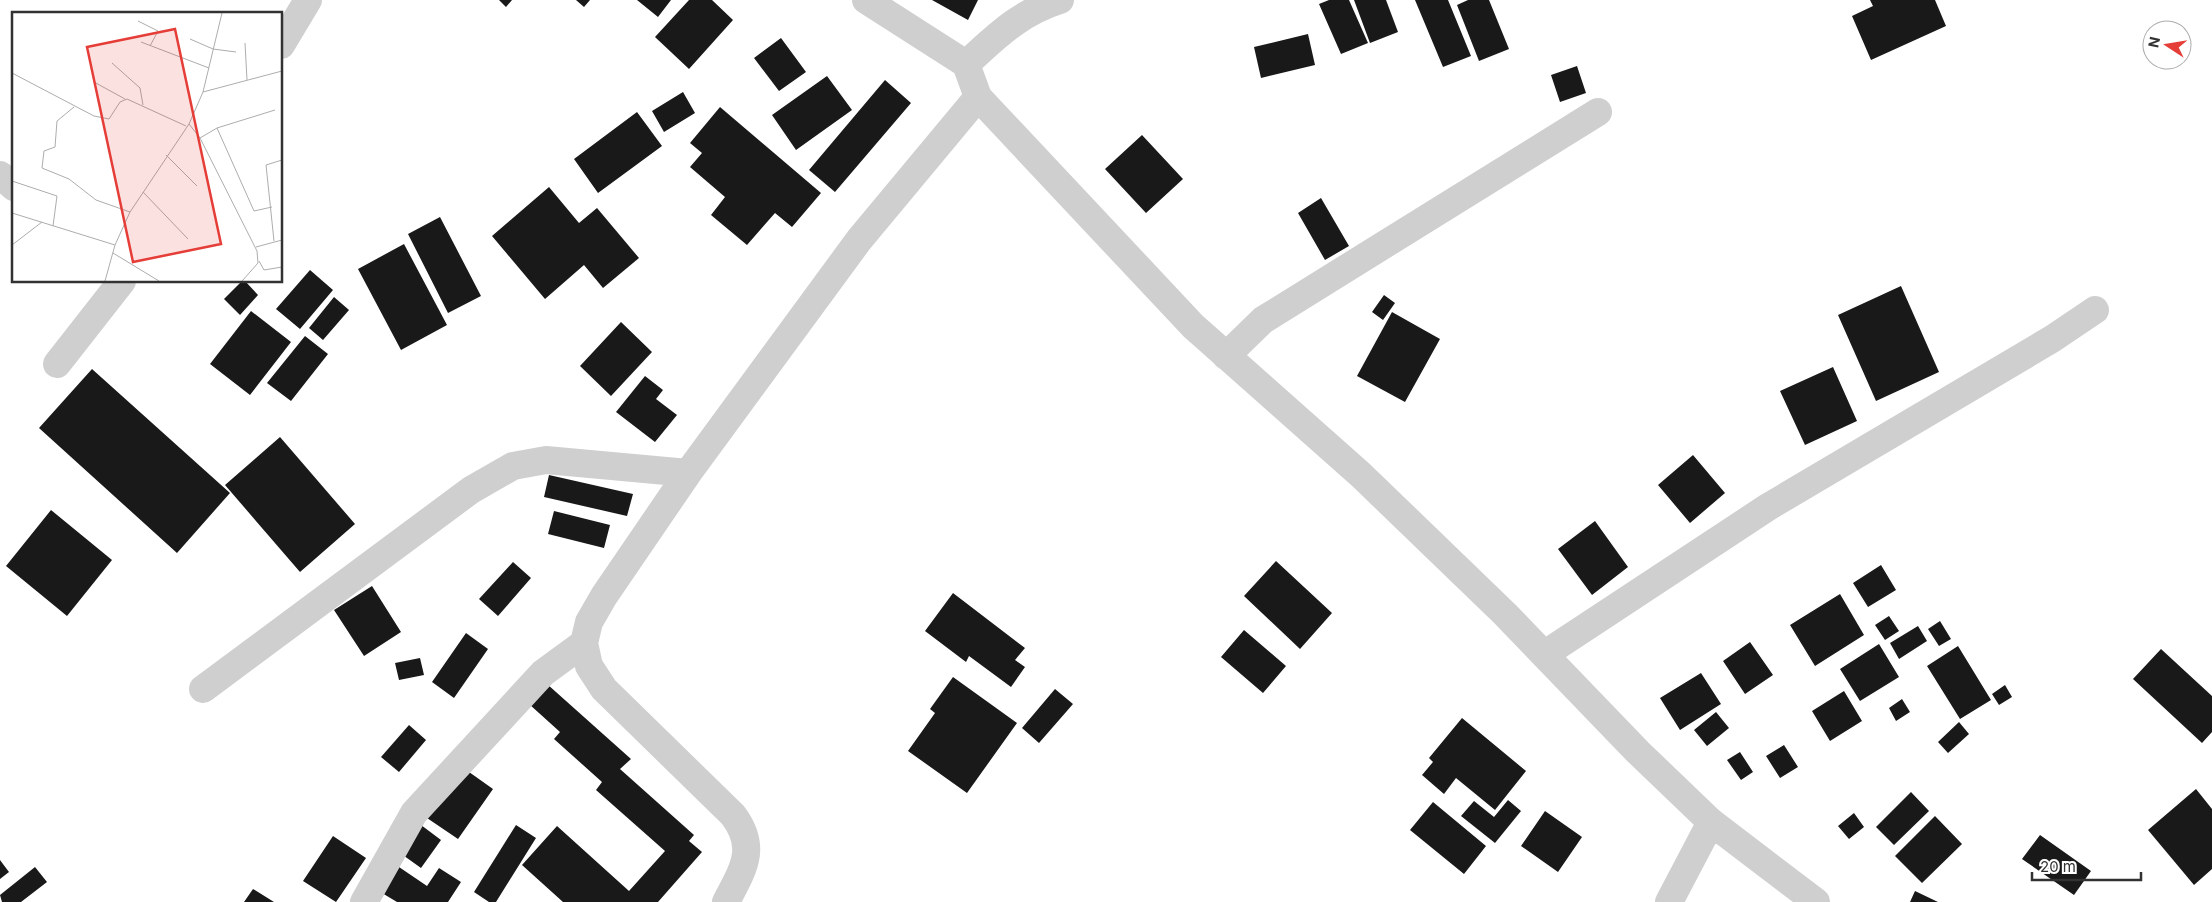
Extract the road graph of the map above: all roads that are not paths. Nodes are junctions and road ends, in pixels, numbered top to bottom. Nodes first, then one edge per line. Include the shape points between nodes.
1 (308, 0) edge
2 (866, 0) edge
3 (1060, 0) edge
4 (282, 43) edge
5 (966, 64) junction
6 (978, 97) junction
7 (1598, 112) dead end
8 (0, 175) edge
9 (12, 184) edge
10 (121, 282) edge
11 (2095, 310) dead end
12 (1226, 356) junction
13 (56, 364) dead end
14 (688, 473) junction
15 (584, 643) junction
16 (1545, 654) junction
17 (203, 689) dead end
18 (1711, 822) junction
19 (364, 902) edge
20 (726, 902) edge
21 (1669, 902) edge
22 (1816, 902) edge

1 - 4 street
2 - 5 street
3 - 5 street via 1025,14
5 - 6 street
6 - 12 street via 1192,326
6 - 14 street via 860,240
7 - 12 street via 1262,320
8 - 9 street
10 - 13 street
11 - 16 street via 2052,339 1768,507
12 - 16 street via 1361,475
14 - 15 street via 604,596 589,622
14 - 17 street via 546,460 513,466 472,490
15 - 19 street via 543,673 414,813
15 - 20 street via 589,666 604,689 733,815 742,828 747,842 746,856
16 - 18 street via 1638,752
18 - 21 street
18 - 22 street

